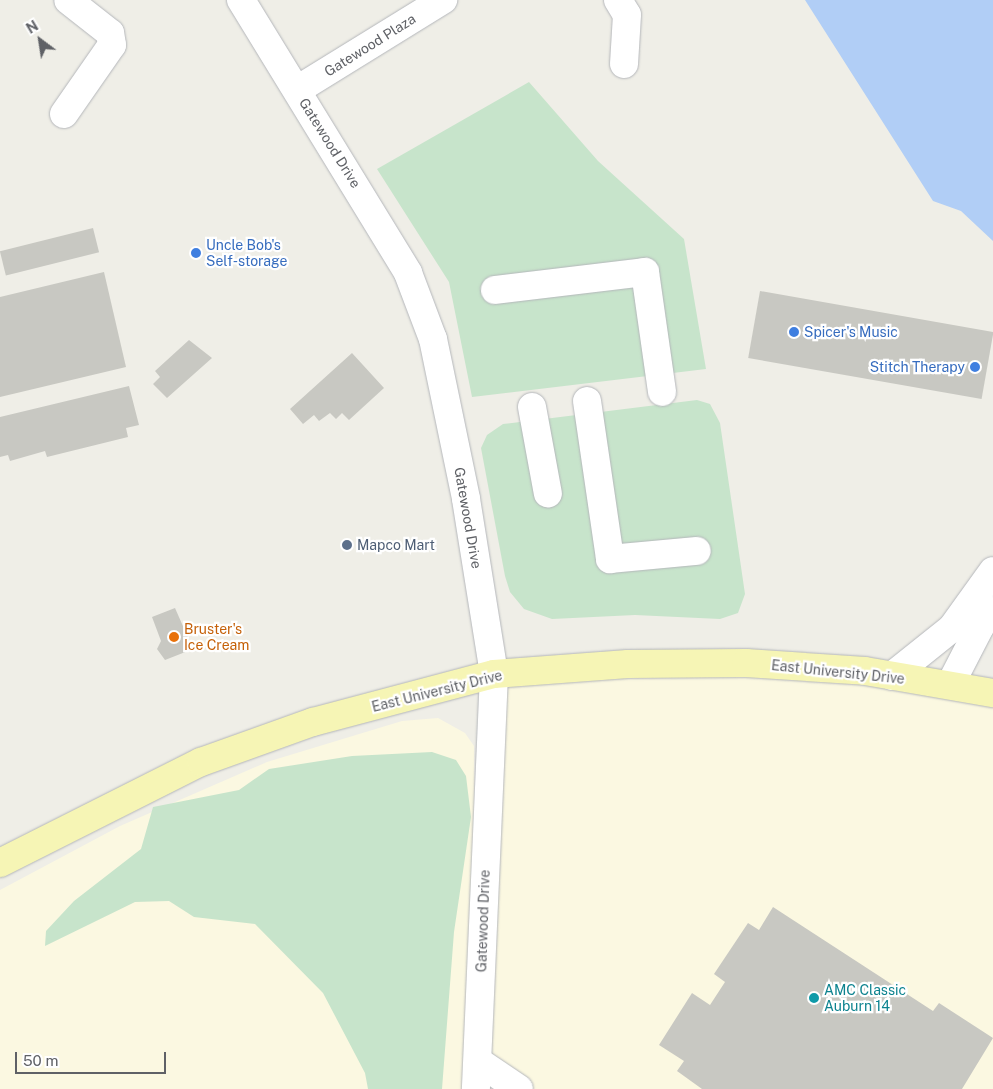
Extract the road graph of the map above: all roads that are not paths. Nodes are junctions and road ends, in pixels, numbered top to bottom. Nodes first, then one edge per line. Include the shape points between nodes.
1 (68, 0) edge
2 (241, 0) edge
3 (443, 0) edge
4 (618, 0) edge
5 (624, 64) dead end
6 (297, 90) junction
7 (64, 114) dead end
8 (495, 290) dead end
9 (662, 392) dead end
10 (587, 401) dead end
11 (532, 407) dead end
12 (548, 494) dead end
13 (697, 551) dead end
14 (993, 571) edge
15 (979, 595) junction
16 (494, 674) junction
17 (892, 676) junction
18 (950, 685) junction
19 (993, 693) edge
20 (0, 863) edge
21 (479, 1062) junction
22 (476, 1089) edge
23 (519, 1089) edge

1 - 7 street via 110,33 112,45
2 - 6 street, Gatewood Drive
3 - 6 street, Gatewood Plaza
4 - 5 street via 627,15
6 - 16 street, Gatewood Drive via 408,273 433,339
8 - 9 street via 645,272
10 - 13 street via 610,559
11 - 12 street
14 - 15 street
15 - 17 street via 952,628
15 - 18 street via 980,627
16 - 17 main road, East University Drive via 628,664 746,663
16 - 20 main road, East University Drive via 313,722 201,762
16 - 21 street, Gatewood Drive
17 - 18 main road, East University Drive
18 - 19 main road, East University Drive
21 - 22 street, Gatewood Drive
21 - 23 street

